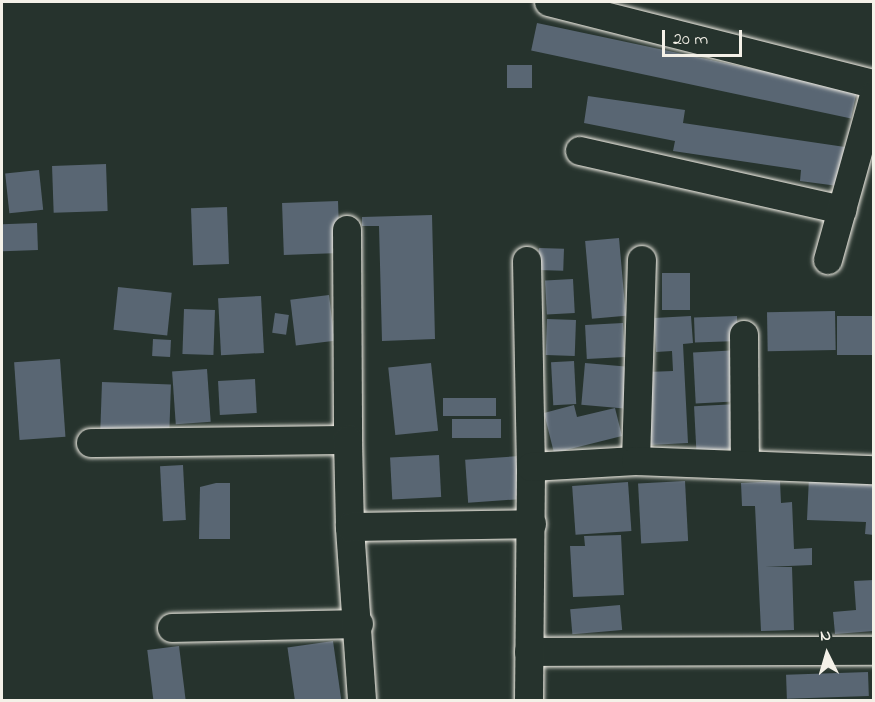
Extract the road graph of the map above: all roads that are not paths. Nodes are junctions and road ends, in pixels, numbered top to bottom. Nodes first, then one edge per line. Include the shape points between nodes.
1 (549, 2) edge
2 (873, 84) edge
3 (873, 95) edge
4 (580, 150) dead end
5 (842, 210) junction
6 (347, 230) dead end
7 (642, 260) dead end
8 (828, 260) dead end
9 (527, 261) dead end
10 (744, 335) dead end
11 (348, 440) junction
12 (91, 443) dead end
13 (636, 460) junction
14 (745, 464) junction
15 (531, 467) junction
16 (873, 470) edge
17 (532, 524) junction
18 (350, 527) junction
19 (359, 624) junction
20 (172, 628) dead end
21 (873, 651) edge
22 (529, 652) junction
23 (362, 700) edge
24 (529, 700) edge

1 - 2 street
3 - 5 street
4 - 5 street
5 - 8 street
6 - 11 street
7 - 13 street
9 - 15 street
10 - 14 street
11 - 12 street
11 - 18 street
13 - 14 street
13 - 15 street
14 - 16 street
15 - 17 street
17 - 18 street
17 - 22 street
18 - 19 street
19 - 20 street
19 - 23 street
21 - 22 street
22 - 24 street

